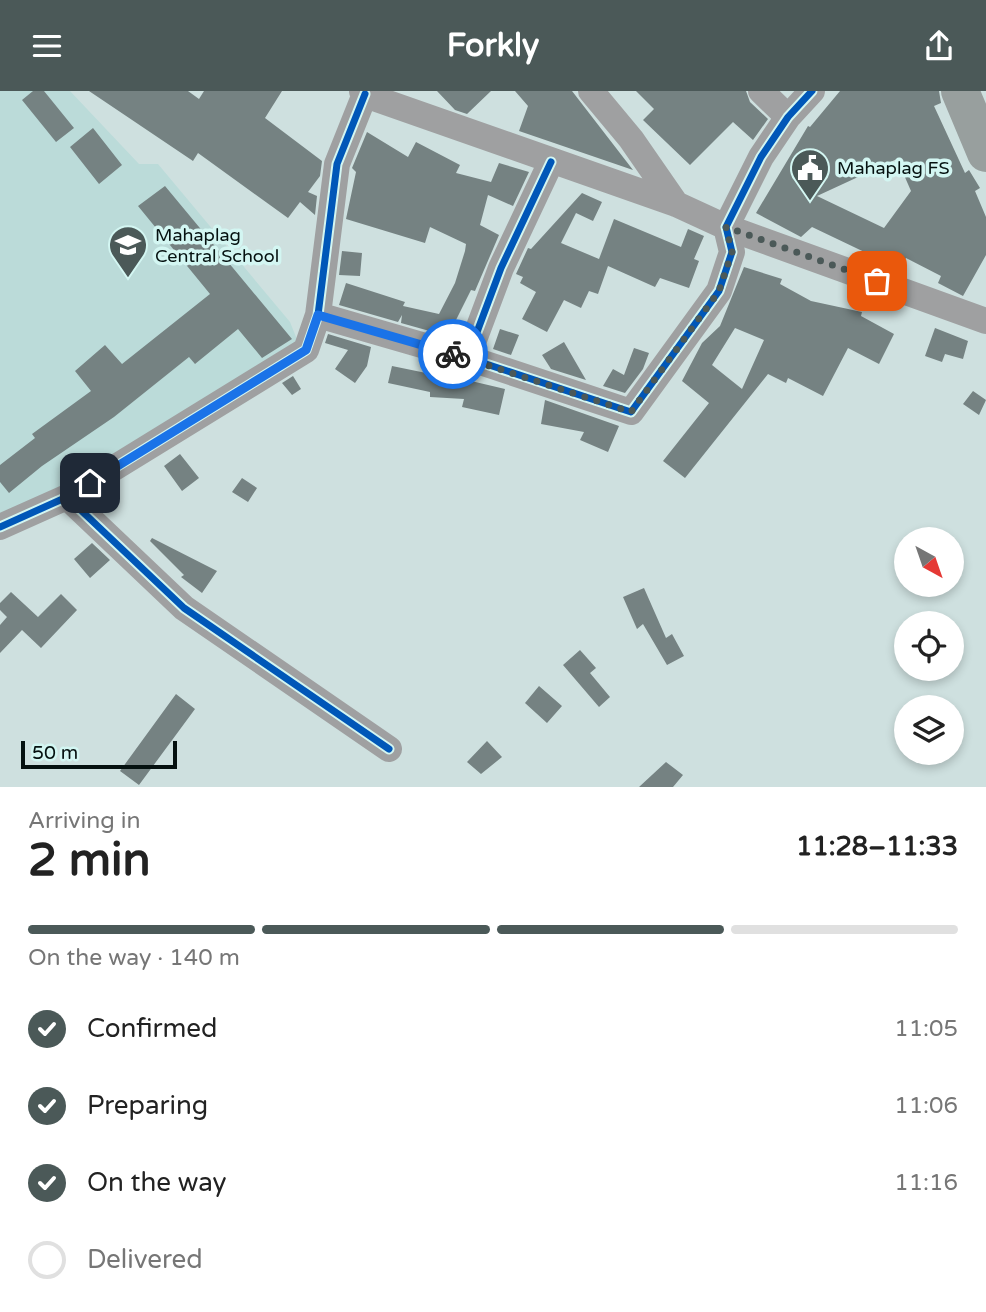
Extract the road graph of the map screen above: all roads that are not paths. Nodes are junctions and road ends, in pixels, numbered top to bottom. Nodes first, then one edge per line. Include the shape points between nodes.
1 (761, 91) edge
2 (812, 91) edge
3 (960, 91) edge
4 (363, 92) edge
5 (592, 92) edge
6 (788, 117) junction
7 (986, 153) edge
8 (551, 162) junction
9 (676, 204) junction
10 (726, 227) junction
11 (318, 315) junction
12 (986, 321) edge
13 (478, 361) junction
14 (67, 497) junction
15 (0, 527) edge
16 (388, 749) dead end

1 - 6 street
2 - 6 street
3 - 7 highway
4 - 8 street
4 - 11 street via 337,164
5 - 9 street
6 - 10 street via 761,157
8 - 9 street
8 - 13 street via 479,326 471,348
9 - 10 street
10 - 12 street
10 - 13 street via 732,252 719,291 631,412
11 - 13 street
11 - 14 street via 306,350
14 - 15 street
14 - 16 street via 184,608

